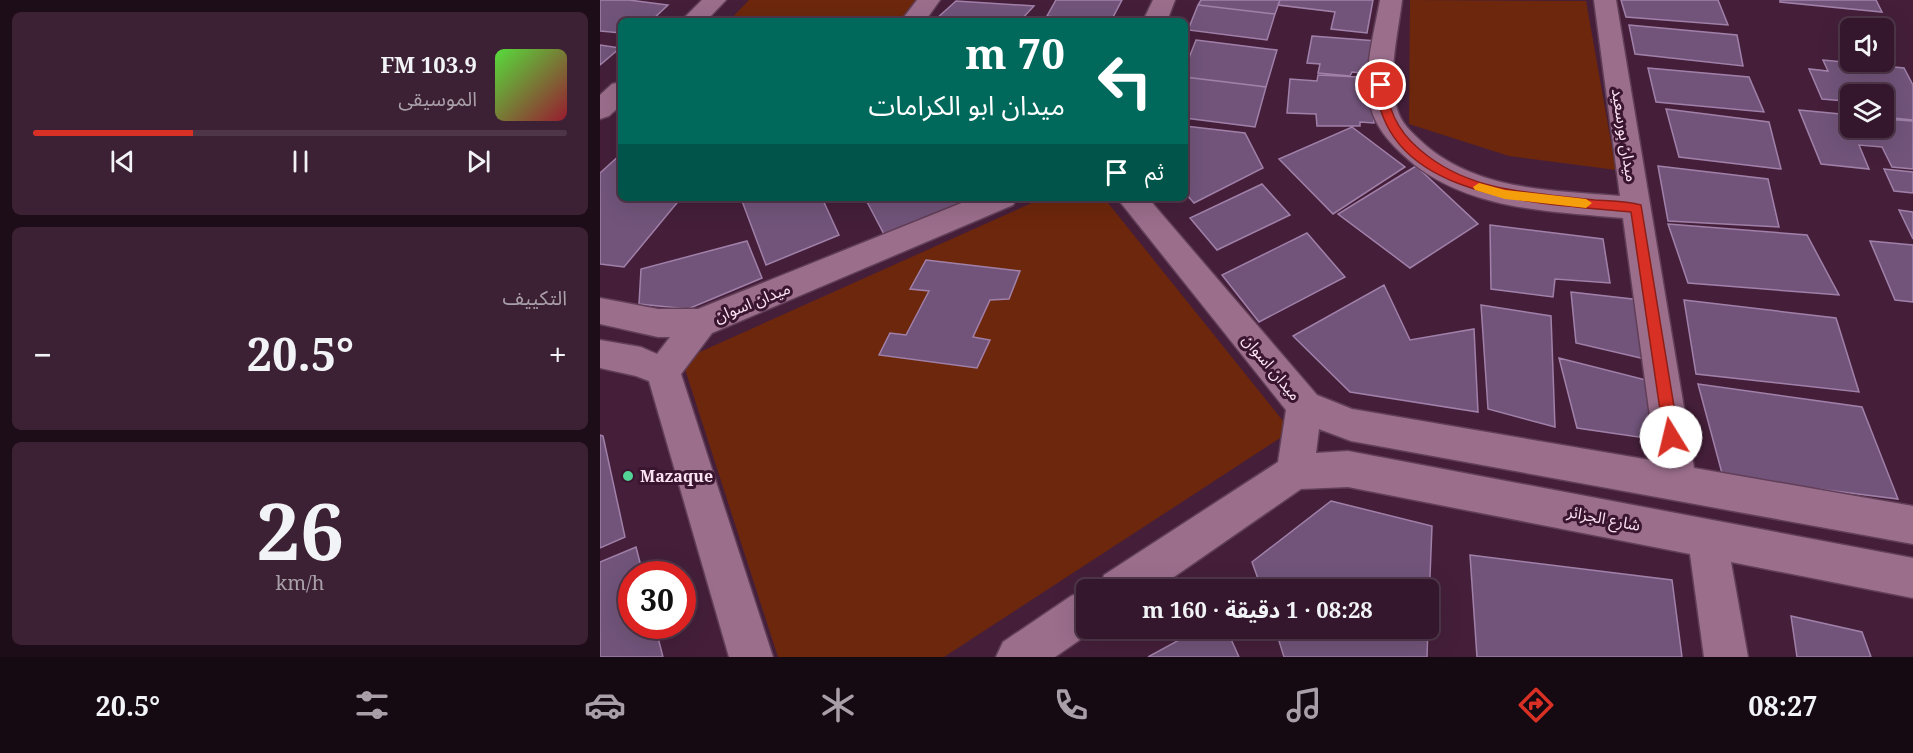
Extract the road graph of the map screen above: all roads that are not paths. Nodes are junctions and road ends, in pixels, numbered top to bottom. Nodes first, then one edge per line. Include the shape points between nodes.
1 (715, 0) edge
2 (929, 0) edge
3 (1164, 0) edge
4 (1391, 0) edge
5 (1605, 0) edge
6 (696, 18) edge
7 (915, 18) edge
8 (1156, 18) edge
9 (618, 93) edge
10 (600, 110) edge
11 (996, 201) edge
12 (1133, 201) edge
13 (1636, 208) junction
14 (600, 311) edge
15 (700, 323) junction
16 (600, 354) edge
17 (663, 372) junction
18 (1304, 406) junction
19 (1295, 472) junction
20 (1678, 483) junction
21 (1913, 525) edge
22 (1707, 538) junction
23 (1913, 578) edge
24 (1135, 579) edge
25 (1076, 619) edge
26 (751, 657) edge
27 (1018, 657) edge
28 (1726, 657) edge

1 - 6 street
2 - 7 street
3 - 8 street
4 - 13 street via 1381,85 1383,106 1393,128 1411,149 1458,179 1505,194
5 - 13 street, ميدان بورسعيد
9 - 10 street
11 - 15 street, ميدان اسوان
12 - 18 street, ميدان اسوان
13 - 20 street, ميدان بورسعيد
14 - 15 street via 658,323
15 - 17 street, ميدان اسوان
16 - 17 street via 641,362
17 - 26 street
18 - 19 street, ميدان اسوان
18 - 20 street via 1351,425
19 - 22 street, شارع الجزائر via 1348,469
19 - 24 street
20 - 21 street
22 - 23 street, شارع الجزائر
22 - 28 street
25 - 27 street

